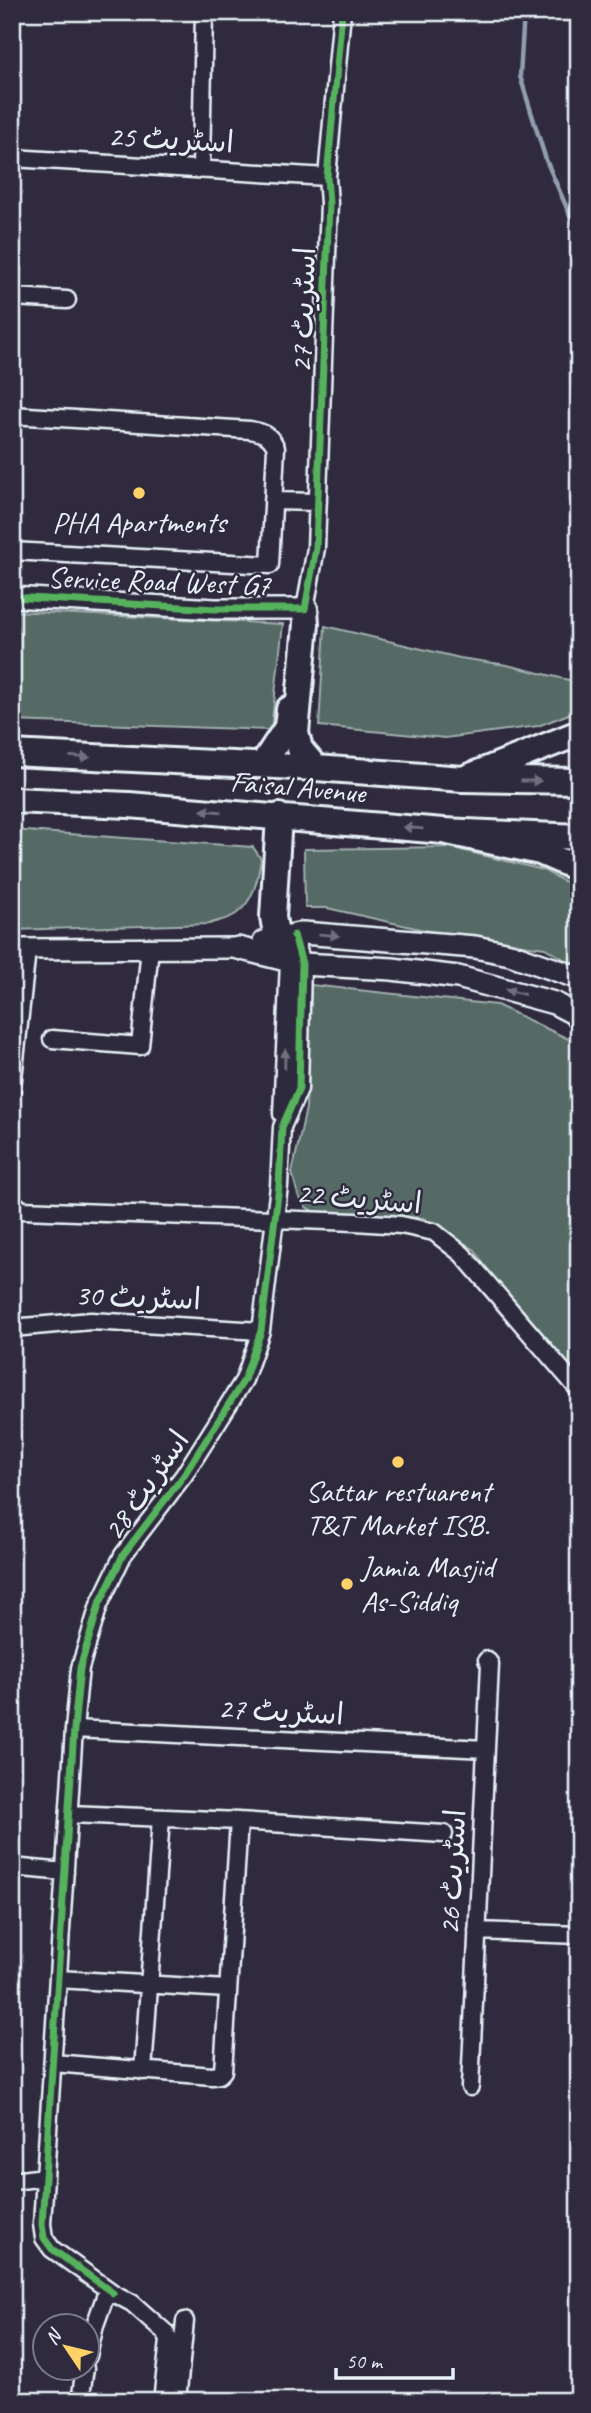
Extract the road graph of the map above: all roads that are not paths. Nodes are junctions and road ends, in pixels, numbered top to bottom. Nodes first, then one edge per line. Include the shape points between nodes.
1 (204, 12) edge
2 (342, 12) edge
3 (12, 158) edge
4 (201, 168) junction
5 (327, 177) junction
6 (12, 297) edge
7 (67, 300) dead end
8 (12, 415) edge
9 (273, 501) junction
10 (318, 502) junction
11 (12, 551) edge
12 (12, 597) edge
13 (304, 609) junction
14 (579, 733) edge
15 (12, 753) edge
16 (262, 765) junction
17 (316, 768) junction
18 (463, 779) junction
19 (574, 780) edge
20 (12, 800) edge
21 (279, 816) junction
22 (443, 831) junction
23 (579, 837) edge
24 (579, 869) edge
25 (287, 937) junction
26 (394, 940) junction
27 (150, 948) junction
28 (238, 948) junction
29 (20, 949) edge
30 (296, 963) junction
31 (392, 969) junction
32 (579, 978) edge
33 (579, 1016) edge
34 (52, 1039) dead end
35 (12, 1088) edge
36 (12, 1202) edge
37 (275, 1218) junction
38 (12, 1328) edge
39 (261, 1331) junction
40 (579, 1391) edge
41 (487, 1660) dead end
42 (74, 1729) junction
43 (486, 1749) junction
44 (69, 1814) junction
45 (161, 1818) junction
46 (239, 1821) junction
47 (444, 1834) dead end
48 (12, 1867) edge
49 (65, 1872) junction
50 (477, 1931) junction
51 (579, 1936) edge
52 (58, 1979) junction
53 (149, 1985) junction
54 (227, 1989) junction
55 (52, 2063) junction
56 (143, 2071) junction
57 (470, 2087) dead end
58 (45, 2177) junction
59 (12, 2181) edge
60 (113, 2293) junction
61 (99, 2312) edge
62 (186, 2321) dead end
63 (83, 2382) edge
64 (80, 2401) edge
65 (162, 2401) edge
66 (177, 2401) edge

1 - 4 street
2 - 5 street, اسٹریٹ 27
3 - 4 street, اسٹریٹ 25
4 - 5 street, اسٹریٹ 25
5 - 10 street, اسٹریٹ 27
6 - 7 street
8 - 9 street via 265,433 276,448
9 - 10 street
9 - 11 street via 270,565
10 - 13 street, اسٹریٹ 27 via 316,548
12 - 13 street, Service Road West G7
13 - 16 main road via 298,626 287,727
13 - 17 main road via 296,733 300,750
14 - 18 main road
15 -> 16 main road, Faisal Avenue
16 - 17 main road, Faisal Avenue
17 - 18 main road, Faisal Avenue
18 -> 19 main road, Faisal Avenue
21 -> 20 main road, Faisal Avenue
22 -> 21 main road, Faisal Avenue
21 - 25 main road via 273,917
22 - 23 main road, Faisal Avenue
22 - 24 main road via 540,852
25 -> 26 main road via 303,933
25 - 28 main road
25 - 30 street
26 - 31 main road
26 - 32 main road via 510,954
27 - 28 street
27 - 29 street
27 - 34 street via 140,1046
28 - 30 main road
29 - 35 street
30 - 31 main road
30 - 37 street, اسٹریٹ 28 via 299,1088 282,1127
33 -> 31 main road via 554,1003 458,977
36 - 37 street, اسٹریٹ 22 via 22,1210
37 - 39 street, اسٹریٹ 28
37 - 40 street, اسٹریٹ 22 via 401,1225 434,1233 462,1254
38 - 39 street, اسٹریٹ 30 via 91,1321
39 - 42 street, اسٹریٹ 28 via 244,1380 184,1475 123,1555 99,1605 80,1668
41 - 43 street, اسٹریٹ 26
42 - 43 street, اسٹریٹ 27
42 - 44 street, اسٹریٹ 28
43 - 50 street, اسٹریٹ 26
44 - 45 street
44 - 49 street, اسٹریٹ 28
45 - 46 street
45 - 53 street
46 - 47 street
46 - 54 street
48 - 49 street
49 - 52 street, اسٹریٹ 28
50 - 51 street
50 - 57 street, اسٹریٹ 26
52 - 53 street
52 - 55 street, اسٹریٹ 28
53 - 54 street
53 - 56 street
54 - 56 street via 223,2071 219,2075
55 - 56 street
55 - 58 street, اسٹریٹ 28
58 - 59 street
58 - 60 street, اسٹریٹ 28 via 44,2238 52,2249
60 - 61 street via 105,2297
60 - 65 street via 166,2333 170,2346
62 - 66 street
63 - 64 street

